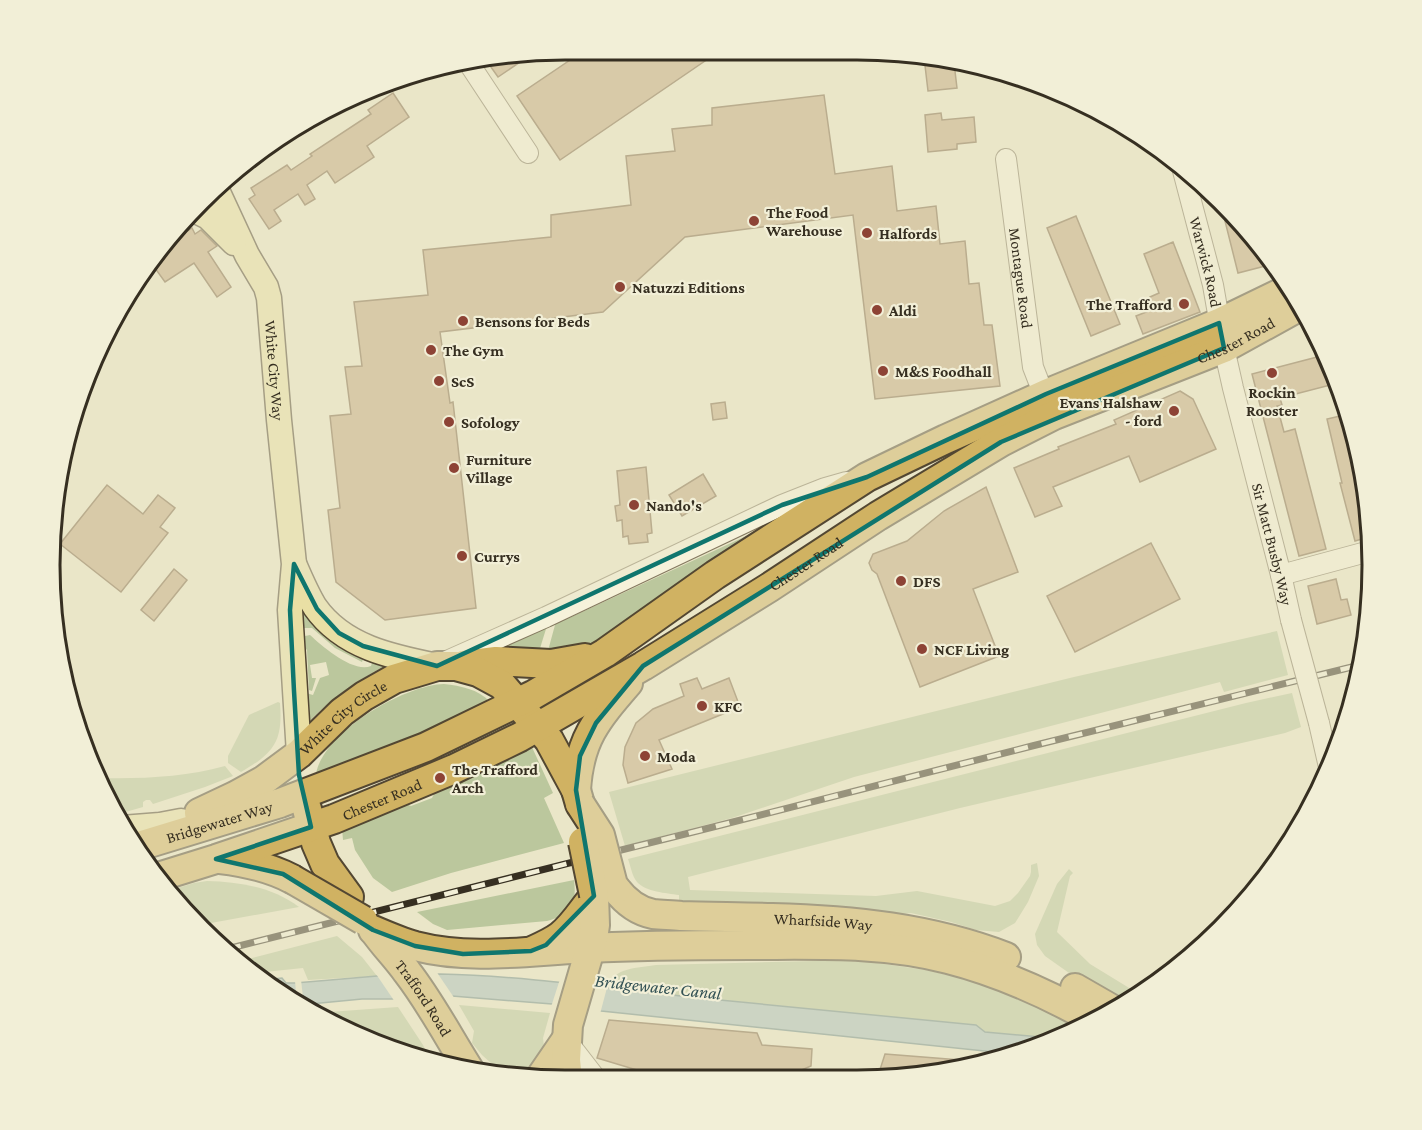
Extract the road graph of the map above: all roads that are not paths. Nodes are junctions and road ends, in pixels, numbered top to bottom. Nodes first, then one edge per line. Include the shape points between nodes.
1 (472, 69) edge
2 (528, 153) dead end
3 (1006, 159) dead end
4 (1186, 182) edge
5 (220, 197) edge
6 (202, 214) edge
7 (247, 255) junction
8 (1283, 293) edge
9 (1292, 309) edge
10 (1222, 335) junction
11 (1046, 394) junction
12 (867, 477) junction
13 (1362, 553) edge
14 (294, 564) junction
15 (1281, 575) junction
16 (604, 653) junction
17 (446, 666) junction
18 (644, 666) junction
19 (517, 703) junction
20 (538, 728) junction
21 (1326, 753) edge
22 (298, 754) junction
23 (344, 779) junction
24 (303, 795) junction
25 (578, 797) junction
26 (181, 821) junction
27 (323, 823) junction
28 (133, 827) edge
29 (143, 843) edge
30 (144, 845) edge
31 (204, 863) junction
32 (163, 871) edge
33 (166, 875) edge
34 (602, 893) junction
35 (374, 927) junction
36 (591, 948) junction
37 (531, 951) junction
38 (1104, 1005) edge
39 (1085, 1015) edge
40 (566, 1040) junction
41 (447, 1051) edge
42 (546, 1069) edge
43 (567, 1070) edge
44 (589, 1070) edge

1 - 2 street
3 - 11 street, Montague Road via 1033,367
4 - 10 street, Warwick Road
5 - 7 main road, White City Way
6 - 7 main road
7 - 14 main road, White City Way via 269,298
8 - 10 highway, Chester Road
9 - 10 highway, Chester Road
10 - 11 highway, Chester Road
10 - 15 street, Sir Matt Busby Way
10 - 18 highway, Chester Road via 1000,442
11 - 12 highway, Chester Road
12 - 16 highway, Chester Road via 715,575
12 - 17 street via 782,505
13 - 15 street
14 - 17 main road, White City Way via 317,609 339,633 363,646 404,659
14 - 22 main road, White City Way via 290,610
15 - 21 street, Sir Matt Busby Way, bridge
16 - 17 highway, White City Circle via 551,664 496,661
16 - 19 highway, Chester Road
17 - 19 highway via 492,679
17 - 22 highway, White City Circle via 394,679 364,696
18 - 20 highway, Chester Road
18 - 25 highway via 590,733 580,756
19 - 20 highway
19 - 23 highway, Chester Road via 426,747
20 - 25 highway via 549,740
20 - 27 highway, Chester Road via 454,769
22 - 24 highway, White City Circle
22 - 26 highway via 264,780
23 - 24 highway, Chester Road
23 - 27 highway via 335,806
24 - 27 highway, White City Circle
24 - 30 highway, Bridgewater Way
25 - 34 highway, bridge via 582,836
26 - 28 main road
26 - 29 highway
27 - 31 highway, Bridgewater Way
27 - 35 highway, White City Circle via 316,843
31 - 32 main road
31 - 33 highway, Bridgewater Way
31 - 35 highway, bridge via 247,862 266,867
34 - 36 highway
34 - 37 highway via 560,936
34 - 38 highway, Wharfside Way via 654,914 857,923 942,937 1032,967
35 - 37 highway via 415,946 463,954
35 - 41 highway, Trafford Road via 407,972
36 - 37 highway
36 - 39 highway, Wharfside Way via 825,944 907,952 946,958 997,974
36 - 40 highway
40 - 42 highway
40 - 43 highway
40 - 44 street

